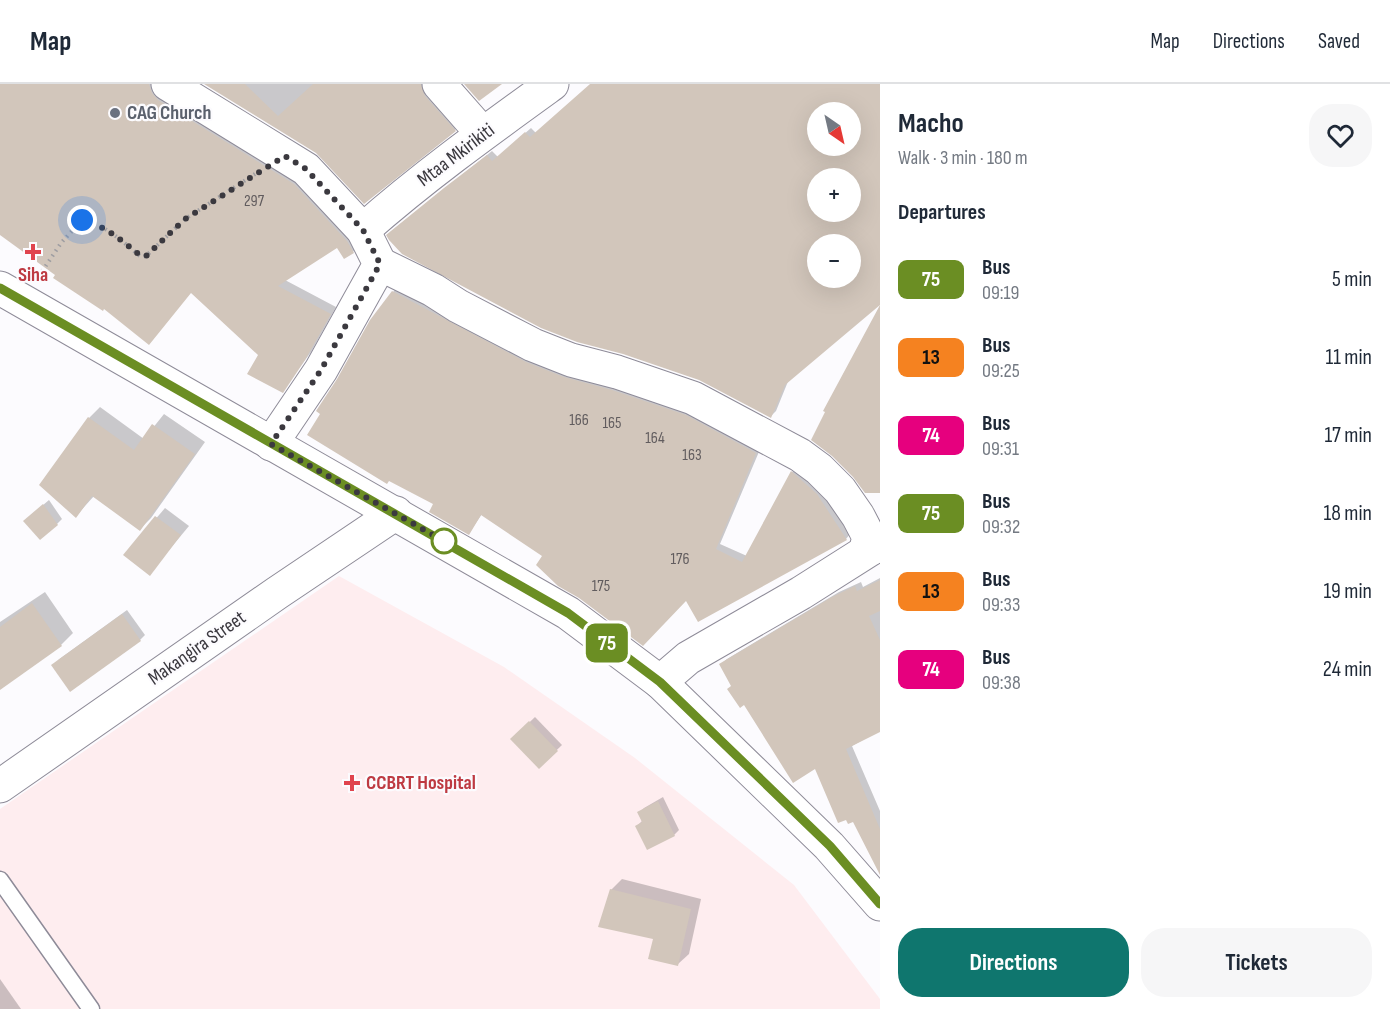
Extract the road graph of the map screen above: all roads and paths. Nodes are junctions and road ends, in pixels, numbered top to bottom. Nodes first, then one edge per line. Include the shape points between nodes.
1 (168, 84) edge
2 (439, 84) edge
3 (552, 84) edge
4 (482, 133) junction
5 (285, 156) junction
6 (363, 230) junction
7 (380, 264) junction
8 (12, 295) edge
9 (271, 444) junction
10 (396, 513) junction
11 (876, 546) edge
12 (660, 682) junction
13 (0, 786) edge
14 (0, 880) edge
15 (880, 904) edge
16 (91, 1009) edge

1 - 5 street
2 - 4 street
3 - 4 street, Mtaa Mkirikiti
4 - 6 street, Mtaa Mkirikiti
5 - 6 street via 306,169
5 - 8 path via 185,219 146,256 104,228 82,220 41,271
6 - 7 street
7 - 9 street via 321,370
7 - 11 street via 533,345 693,398 800,455 840,490 869,537 867,545
8 - 9 street
9 - 10 street
10 - 12 street via 568,613
10 - 13 street, Makangira Street
11 - 12 street via 688,658
12 - 15 street via 830,846
14 - 16 lane

